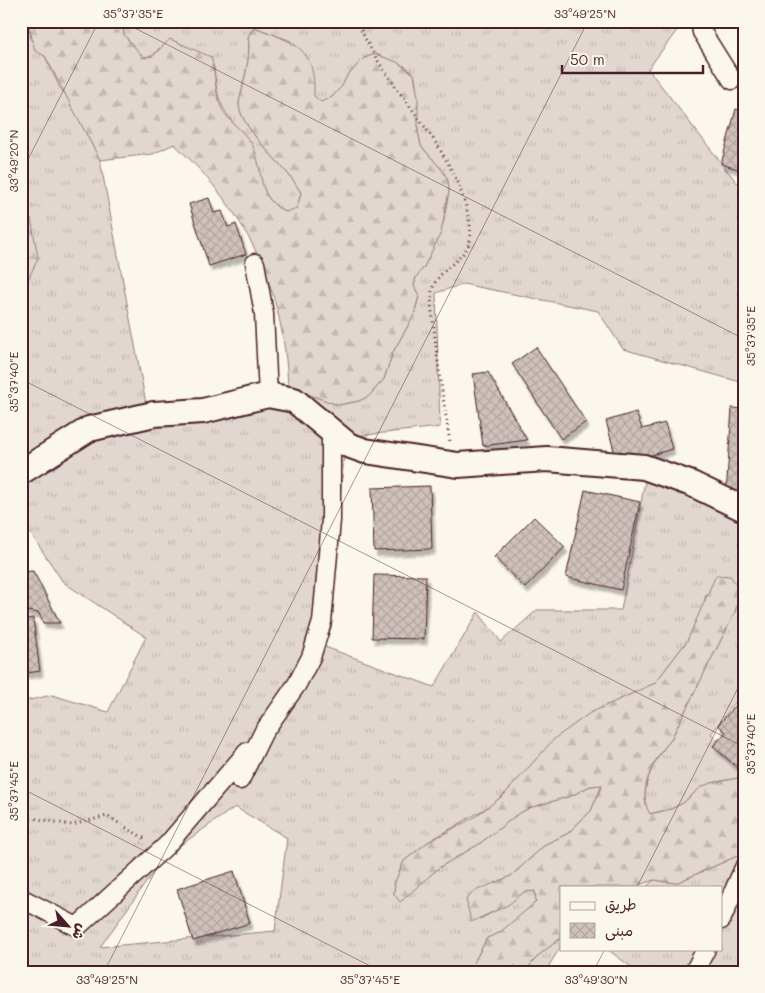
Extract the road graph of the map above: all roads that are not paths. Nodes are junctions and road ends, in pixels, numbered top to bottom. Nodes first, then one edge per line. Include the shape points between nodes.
1 (700, 21) edge
2 (732, 80) dead end
3 (255, 263) dead end
4 (268, 395) junction
5 (331, 432) junction
6 (21, 472) edge
7 (744, 509) edge
8 (263, 733) junction
9 (240, 780) dead end
10 (744, 868) edge
11 (21, 898) edge
12 (722, 918) edge
13 (705, 950) edge
14 (694, 972) edge

1 - 2 street via 702,32
3 - 4 street via 264,314
4 - 5 street via 294,400
4 - 6 street via 203,411 154,414 89,429
5 - 7 street via 348,445 365,451 458,465 547,459 644,467 692,484
5 - 8 street via 330,520 322,622 311,657 297,684
8 - 9 street
8 - 11 street via 162,849 77,927
10 - 12 street
13 - 14 street

